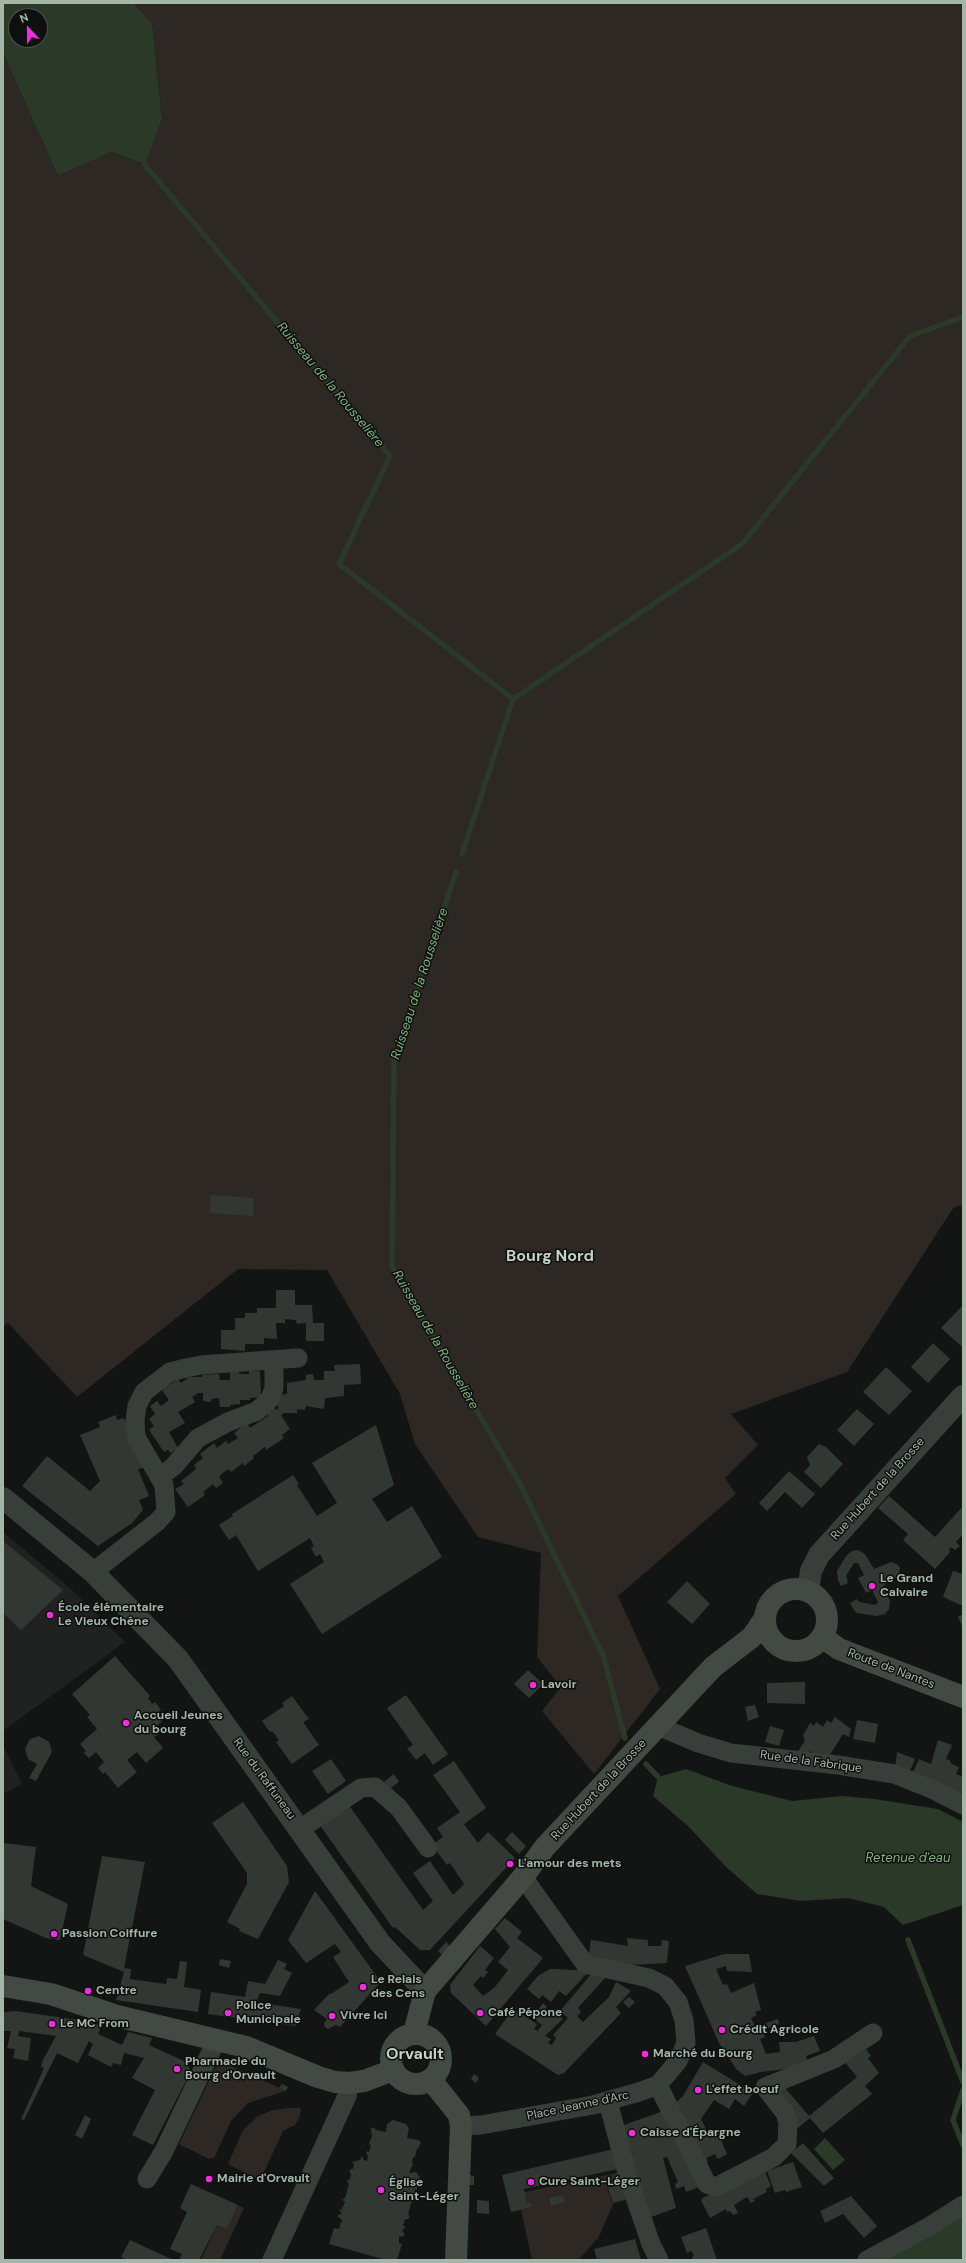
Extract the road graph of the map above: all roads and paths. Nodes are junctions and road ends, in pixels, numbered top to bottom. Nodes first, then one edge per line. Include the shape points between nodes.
1 (298, 1358) dead end
2 (274, 1360) junction
3 (963, 1396) edge
4 (160, 1477) junction
5 (3, 1498) edge
6 (93, 1572) junction
7 (808, 1592) junction
8 (765, 1618) junction
9 (822, 1637) junction
10 (777, 1645) junction
11 (735, 1652) junction
12 (963, 1697) edge
13 (652, 1733) junction
14 (963, 1805) edge
15 (300, 1829) junction
16 (428, 1848) dead end
17 (523, 1877) junction
18 (3, 1986) edge
19 (425, 1991) junction
20 (414, 2033) junction
21 (873, 2033) dead end
22 (217, 2039) junction
23 (393, 2070) junction
24 (431, 2080) junction
25 (349, 2083) junction
26 (658, 2085) junction
27 (608, 2102) junction
28 (461, 2126) junction
29 (147, 2179) dead end
30 (963, 2205) edge
31 (272, 2260) edge
32 (456, 2260) edge
33 (659, 2260) edge
34 (867, 2260) edge

1 - 2 street
2 - 4 street via 274,1388 270,1399 257,1411 228,1422 198,1438 174,1466
2 - 4 street via 186,1368 170,1372 144,1392 137,1406 136,1436
3 - 7 street, Rue Hubert de la Brosse via 819,1555 812,1571
4 - 6 street via 164,1485 166,1512 157,1522
5 - 6 street, Rue du Raffuneau
6 - 15 street, Rue du Raffuneau via 178,1659
7 - 8 main road via 797,1589 785,1591 775,1597 768,1606
7 - 9 main road via 817,1597 825,1611 826,1628
8 - 10 main road via 766,1628
8 - 11 main road, Rue Hubert de la Brosse via 752,1637
9 - 10 main road via 806,1649 796,1651
9 - 12 main road, Route de Nantes via 839,1649
10 - 11 main road, Rue Hubert de la Brosse
11 - 13 main road, Rue Hubert de la Brosse via 713,1668
13 - 14 street, Rue de la Fabrique via 731,1753 894,1774
13 - 17 main road, Rue Hubert de la Brosse via 545,1847
15 - 16 street via 360,1788 374,1787 399,1808
15 - 19 street, Rue du Raffuneau via 380,1943
17 - 19 main road, Rue Hubert de la Brosse
17 - 26 street via 585,1964 649,1978 665,1986 678,2002 684,2020 686,2043 678,2062
18 - 22 main road via 51,1994 116,2016
19 - 20 main road
20 - 23 main road via 406,2035 394,2046 391,2062
20 - 24 main road via 424,2034 433,2039 440,2050 442,2065
21 - 26 street via 834,2059 765,2087 788,2122 787,2144 774,2157 716,2187 706,2184
22 - 25 main road via 246,2047 318,2078
22 - 29 street via 164,2151
23 - 24 main road via 400,2079 410,2084
23 - 25 main road via 364,2081
24 - 28 main road via 459,2115
25 - 31 street via 347,2096
26 - 27 street, Place Jeanne d'Arc
27 - 28 street, Place Jeanne d'Arc via 481,2125
27 - 33 street via 629,2180
28 - 32 main road
30 - 34 street

